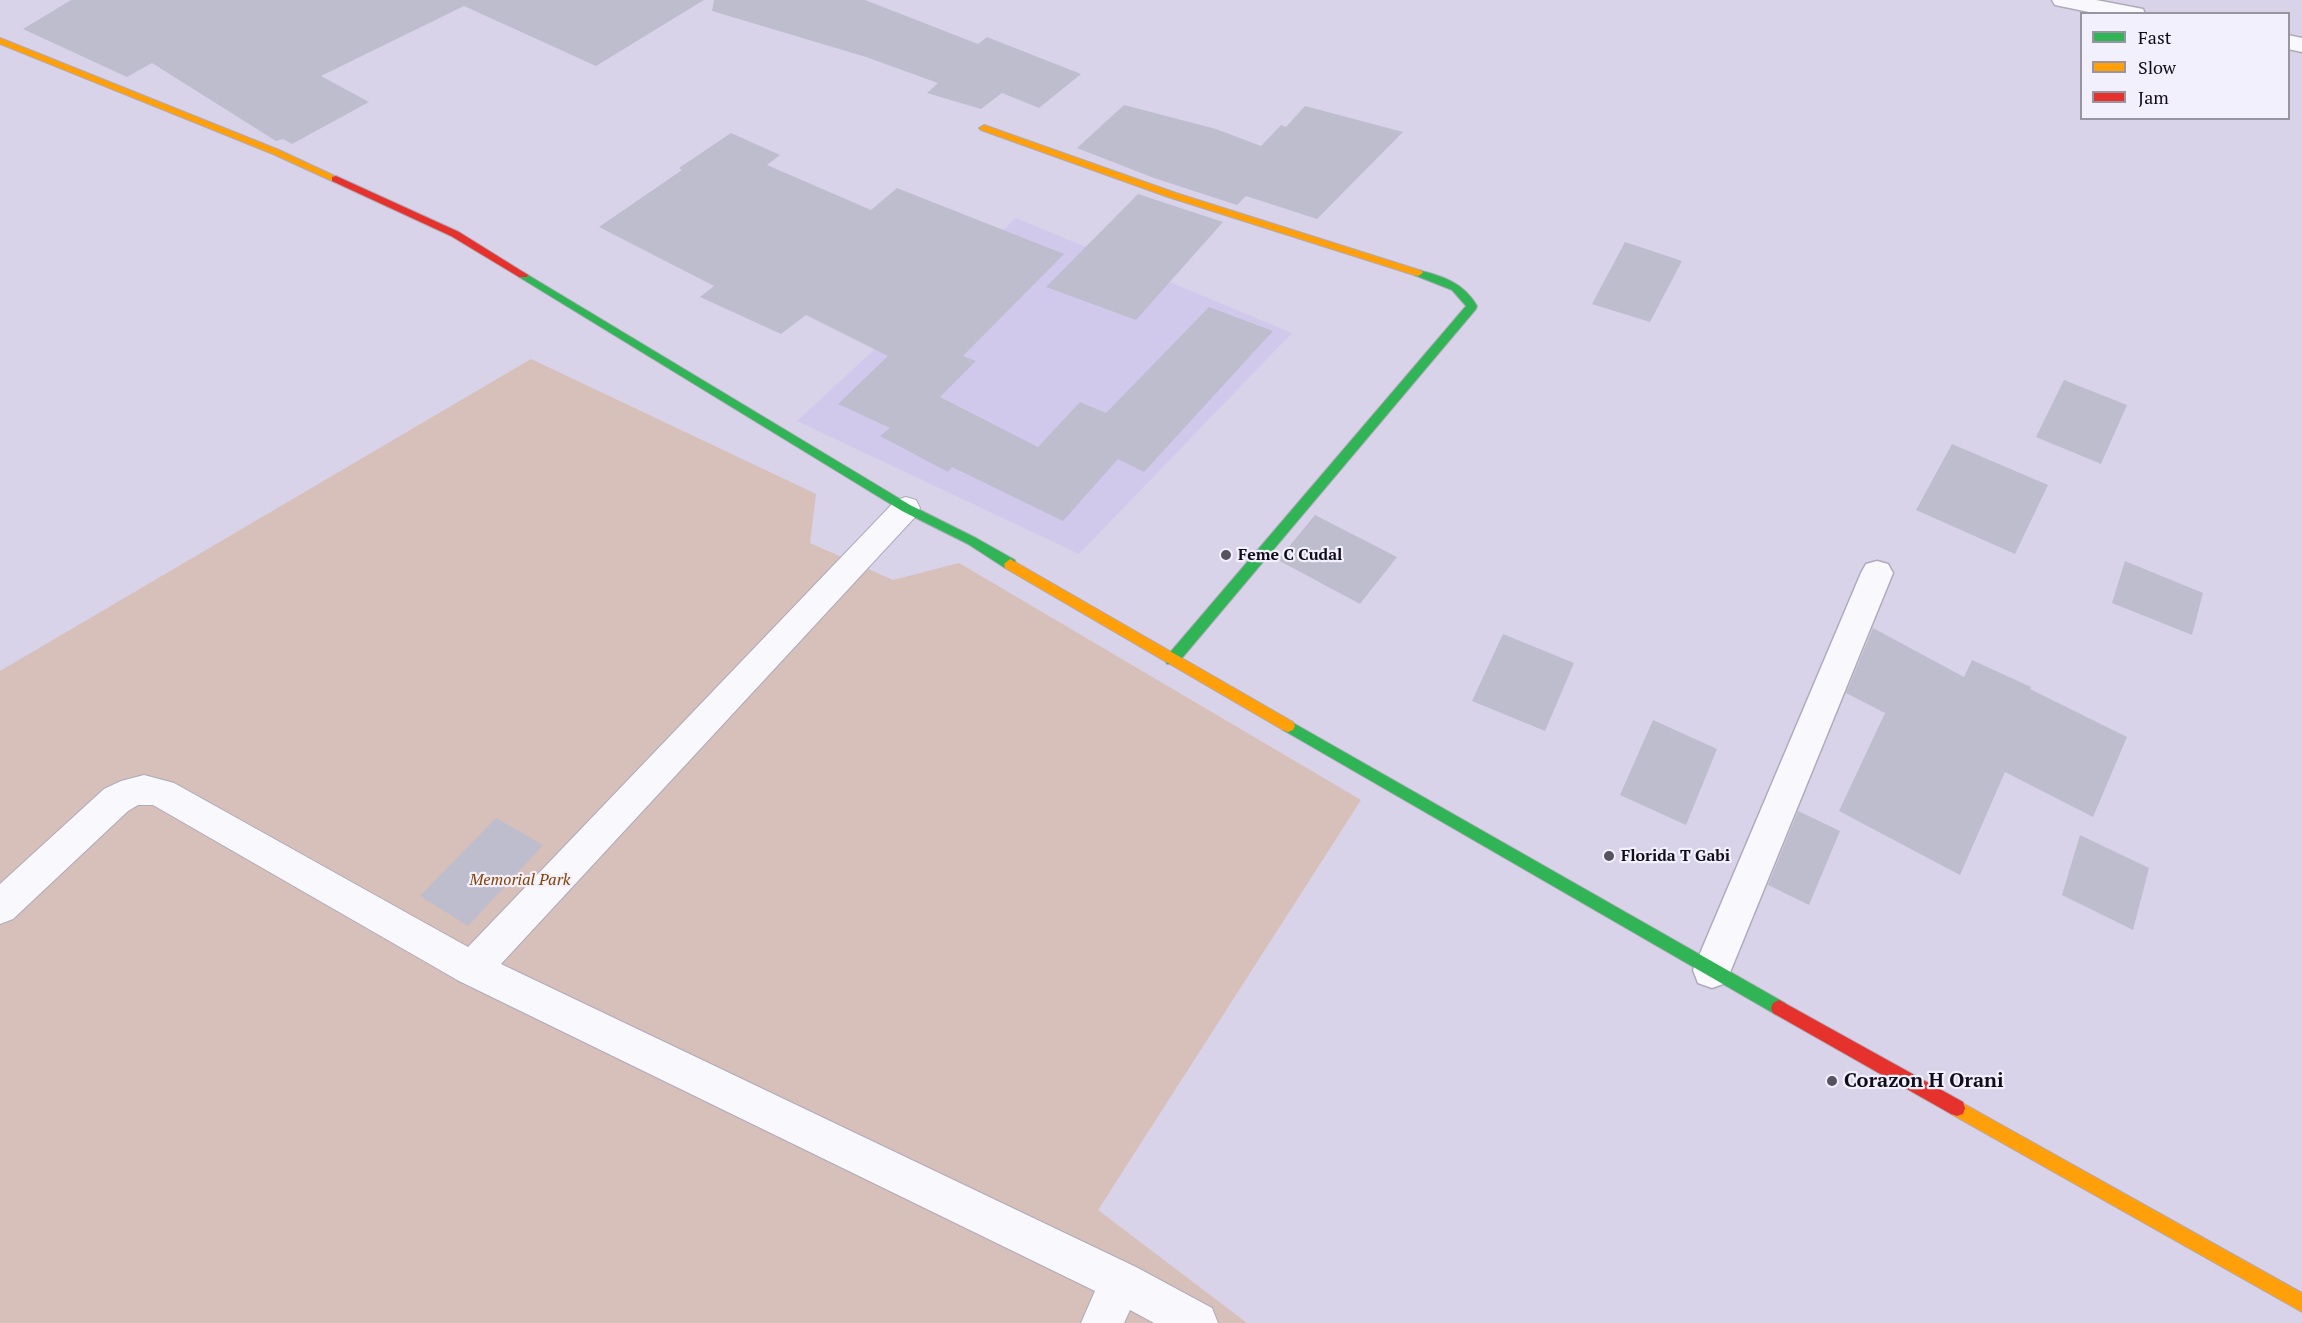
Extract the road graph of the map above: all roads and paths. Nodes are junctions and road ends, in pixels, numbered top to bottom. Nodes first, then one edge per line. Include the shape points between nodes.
1 (2063, 0) edge
2 (2125, 12) edge
3 (0, 41) edge
4 (984, 128) dead end
5 (906, 508) junction
6 (1877, 573) dead end
7 (1172, 660) junction
8 (0, 907) edge
9 (472, 969) junction
10 (1712, 970) junction
11 (1121, 1282) junction
12 (2302, 1304) edge
13 (1102, 1323) edge
14 (1197, 1323) edge

1 - 2 street
3 - 5 street via 276,152 455,234
4 - 7 street via 1172,195 1442,279 1468,296 1472,306
5 - 7 street via 972,541
5 - 9 lane
6 - 10 street
7 - 10 street
8 - 9 lane via 116,800 136,789 149,789
9 - 11 lane
10 - 12 street
11 - 13 lane
11 - 14 lane

